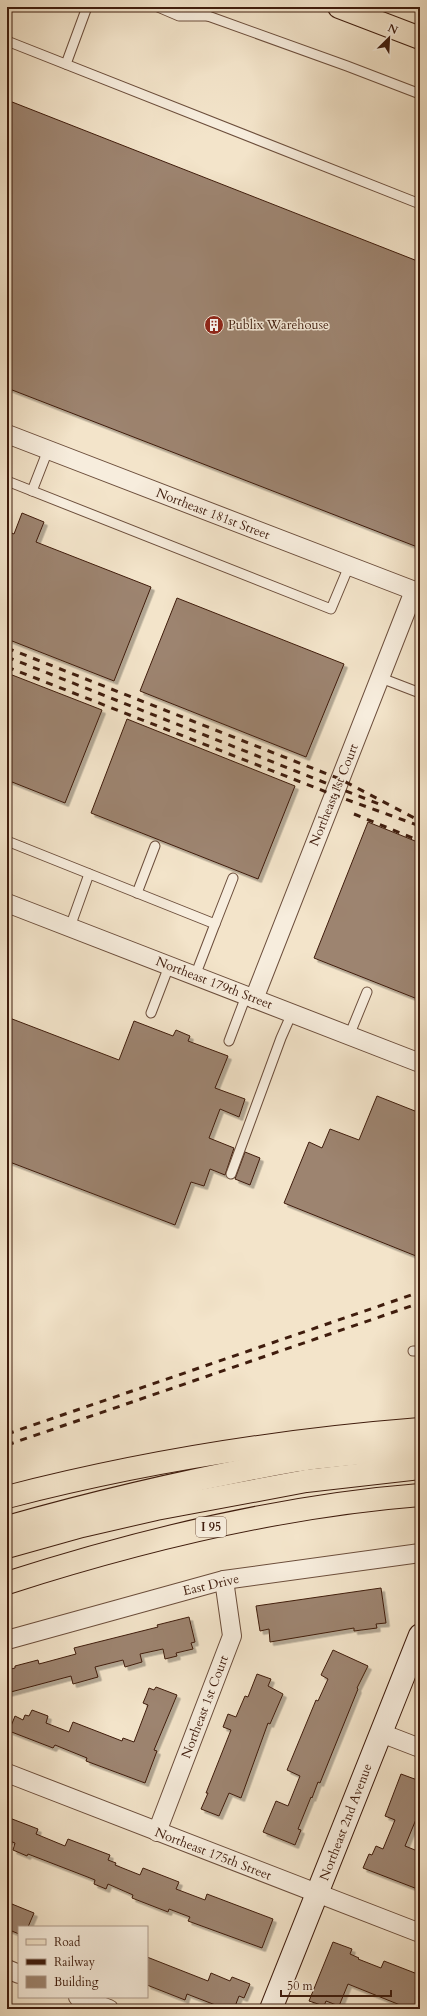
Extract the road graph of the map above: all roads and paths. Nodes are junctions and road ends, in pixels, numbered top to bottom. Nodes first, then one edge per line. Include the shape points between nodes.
1 (87, 7) edge
2 (158, 7) edge
3 (196, 7) edge
4 (339, 7) edge
5 (208, 16) junction
6 (420, 38) edge
7 (7, 41) edge
8 (66, 64) junction
9 (420, 94) edge
10 (420, 204) edge
11 (7, 434) edge
12 (48, 450) junction
13 (7, 481) edge
14 (32, 491) junction
15 (349, 566) junction
16 (417, 592) edge
17 (381, 678) junction
18 (420, 693) edge
19 (7, 841) edge
20 (155, 846) dead end
21 (89, 874) junction
22 (233, 878) dead end
23 (137, 893) junction
24 (7, 902) edge
25 (215, 924) junction
26 (70, 927) junction
27 (169, 966) junction
28 (195, 976) junction
29 (367, 992) dead end
30 (250, 997) junction
31 (151, 1013) dead end
32 (292, 1014) junction
33 (349, 1036) junction
34 (229, 1041) dead end
35 (420, 1064) edge
36 (231, 1174) dead end
37 (420, 1429) edge
38 (420, 1449) edge
39 (420, 1468) edge
40 (420, 1494) edge
41 (7, 1497) edge
42 (7, 1527) edge
43 (7, 1547) edge
44 (420, 1553) edge
45 (224, 1580) junction
46 (7, 1583) edge
47 (420, 1634) edge
48 (7, 1640) edge
49 (381, 1733) junction
50 (420, 1748) edge
51 (7, 1773) edge
52 (157, 1832) junction
53 (317, 1895) junction
54 (420, 1934) edge
55 (7, 1969) edge
56 (18, 1974) edge
57 (81, 1998) edge
58 (109, 2009) edge
59 (271, 2009) edge

1 - 8 lane
2 - 5 lane via 179,16
3 - 5 lane
4 - 6 main road
5 - 9 lane
7 - 8 lane
8 - 10 lane
11 - 12 street, Northeast 181st Street
12 - 14 lane
12 - 15 street, Northeast 181st Street
13 - 14 lane
14 - 15 lane via 331,609
15 - 16 street, Northeast 181st Street
16 - 17 street, Northeast 1st Court
17 - 18 lane
17 - 30 street, Northeast 1st Court
19 - 21 lane
20 - 23 lane
21 - 23 lane
21 - 26 lane
22 - 25 lane
23 - 25 lane
24 - 26 street, Northeast 179th Street
25 - 28 lane
26 - 27 street, Northeast 179th Street
27 - 28 street, Northeast 179th Street
27 - 31 lane
28 - 30 street, Northeast 179th Street
29 - 33 lane
30 - 32 street, Northeast 179th Street
30 - 34 lane
32 - 33 street, Northeast 179th Street
32 - 36 lane
33 - 35 street, Northeast 179th Street
37 - 41 main road via 299,1441 185,1458 116,1471
38 - 42 main road via 300,1460 162,1487
39 - 43 main road via 306,1481 156,1509
40 - 46 main road, I 95 via 304,1509 197,1530 82,1559
44 - 45 street, East Drive
45 - 48 street, East Drive
45 - 52 street, Northeast 1st Court via 232,1636
47 - 49 street, Northeast 2nd Avenue
49 - 50 street
49 - 53 street, Northeast 2nd Avenue
51 - 52 street, Northeast 175th Street
52 - 53 street, Northeast 175th Street
53 - 54 street, Northeast 175th Street
53 - 59 street, Northeast 2nd Avenue
55 - 56 street
57 - 58 street

